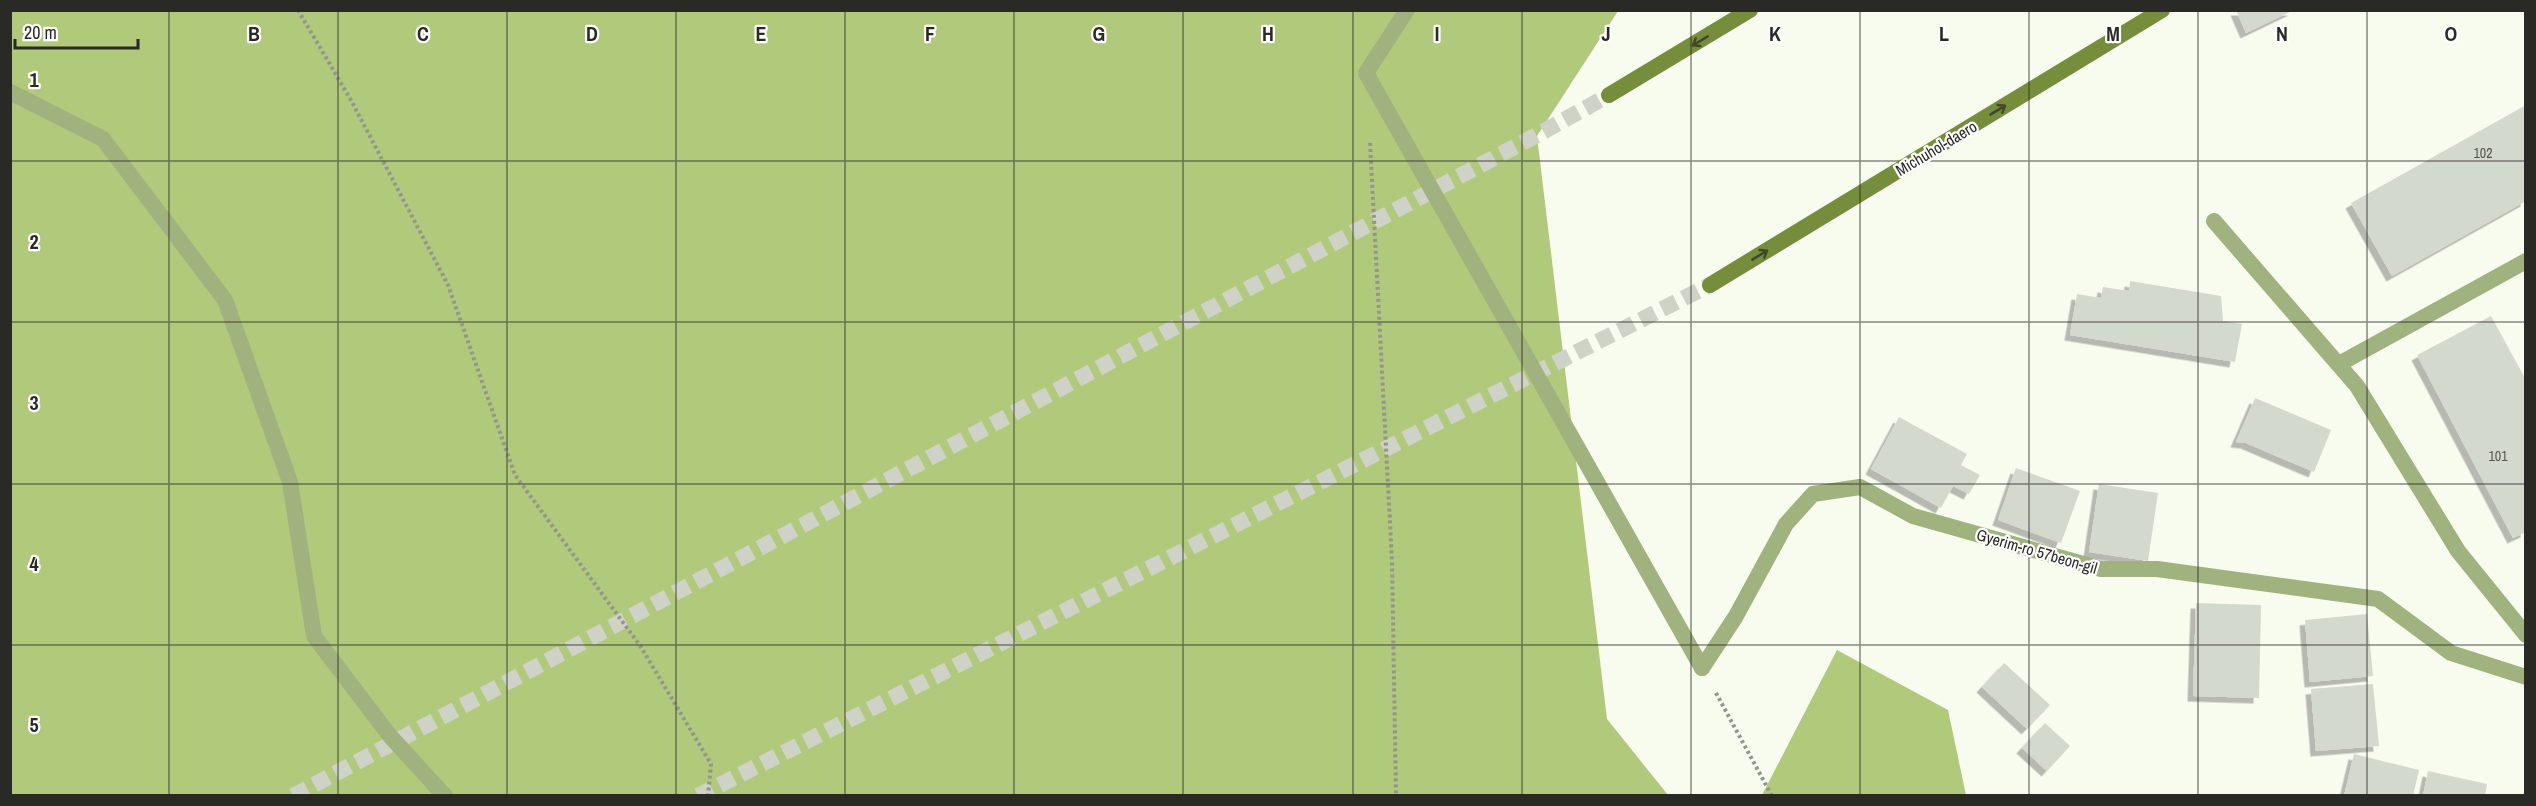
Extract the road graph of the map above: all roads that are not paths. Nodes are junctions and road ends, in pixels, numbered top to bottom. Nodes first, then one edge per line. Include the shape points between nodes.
1 (1407, 10) edge
2 (1750, 10) edge
3 (2162, 10) edge
4 (10, 92) edge
5 (1609, 95) tunnel mouth
6 (2214, 221) dead end
7 (2526, 261) edge
8 (1710, 285) tunnel mouth
9 (2339, 364) junction
10 (2526, 635) edge
11 (2526, 677) edge
12 (445, 795) edge

1 - 11 street, Gyerim-ro 57beon-gil via 1366,73 1702,668 1736,616 1786,524 1813,495 1860,487 1913,516 2101,569 2157,568 2378,599 2451,652
2 -> 5 main road
8 -> 3 main road, Michuhol-daero
4 - 12 street via 103,139 225,300 290,482 314,636 390,736
6 - 9 street
7 - 9 street
9 - 10 street via 2357,386 2458,551

